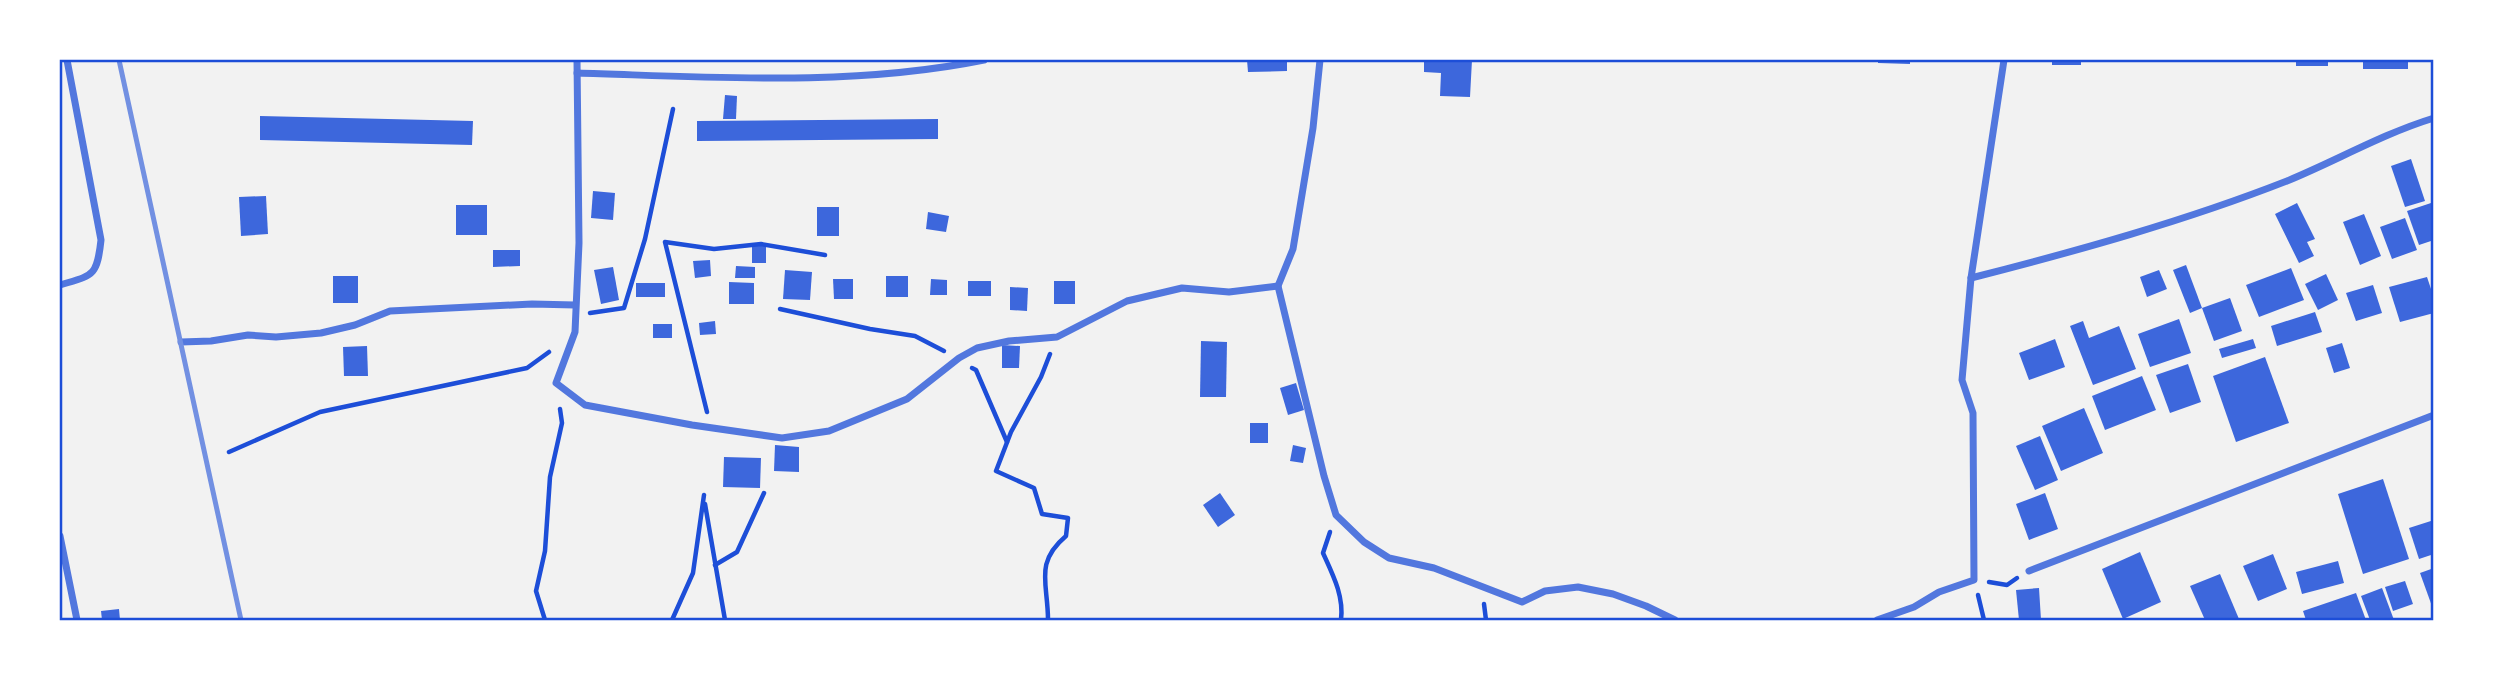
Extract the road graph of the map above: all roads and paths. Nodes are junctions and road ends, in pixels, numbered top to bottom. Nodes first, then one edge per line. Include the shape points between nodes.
1 (67, 60) edge
2 (577, 60) edge
3 (984, 60) edge
4 (1320, 60) edge
5 (2004, 60) edge
6 (577, 73) junction
7 (673, 109) dead end
8 (2434, 118) edge
9 (825, 255) dead end
10 (1971, 278) junction
11 (60, 285) edge
12 (1278, 286) junction
13 (575, 305) junction
14 (780, 309) dead end
15 (575, 332) junction
16 (1057, 337) junction
17 (181, 342) dead end
18 (959, 358) junction
19 (556, 383) junction
20 (2434, 415) edge
21 (708, 416) dead end
22 (1007, 443) junction
23 (229, 452) dead end
24 (764, 493) dead end
25 (1336, 515) junction
26 (60, 536) edge
27 (715, 565) junction
28 (2029, 571) joint
29 (1974, 580) junction
30 (77, 621) edge
31 (545, 621) edge
32 (671, 621) edge
33 (725, 621) edge
34 (1048, 621) edge
35 (1340, 621) edge
36 (1675, 621) edge
37 (1877, 621) edge
38 (1984, 621) edge

1 - 11 street via 101,240 99,265 90,276
2 - 6 street
3 - 6 street via 933,70 802,78
4 - 12 street via 1293,249
5 - 10 street
6 - 13 street
7 - 15 path via 645,239 624,308 589,313
8 - 10 street via 2287,181 2095,247
9 - 21 path via 761,244 714,249 665,243
10 - 29 street via 1962,380 1973,413
12 - 16 street via 1229,292 1182,288 1127,301
12 - 25 street
13 - 15 street
13 - 17 street via 390,311 321,333
14 - 18 path via 915,336
15 - 19 street
15 - 23 path via 527,368 320,412
16 - 18 street via 1009,341 977,348
16 - 22 path
18 - 19 street via 907,399 830,431 782,438 585,405
18 - 22 path via 976,370
19 - 31 path via 562,423 536,591
20 - 28 street
22 - 34 path via 996,471 1034,488 1042,514 1068,518 1066,536 1051,548 1044,568
24 - 27 path via 737,552
25 - 35 path via 1323,553 1337,585
25 - 36 street via 1389,558 1434,568 1522,603 1545,591 1578,587 1613,594
26 - 30 street
27 - 32 path via 704,497 693,573
27 - 33 path
28 - 29 path via 2007,584
29 - 37 street
29 - 38 path

